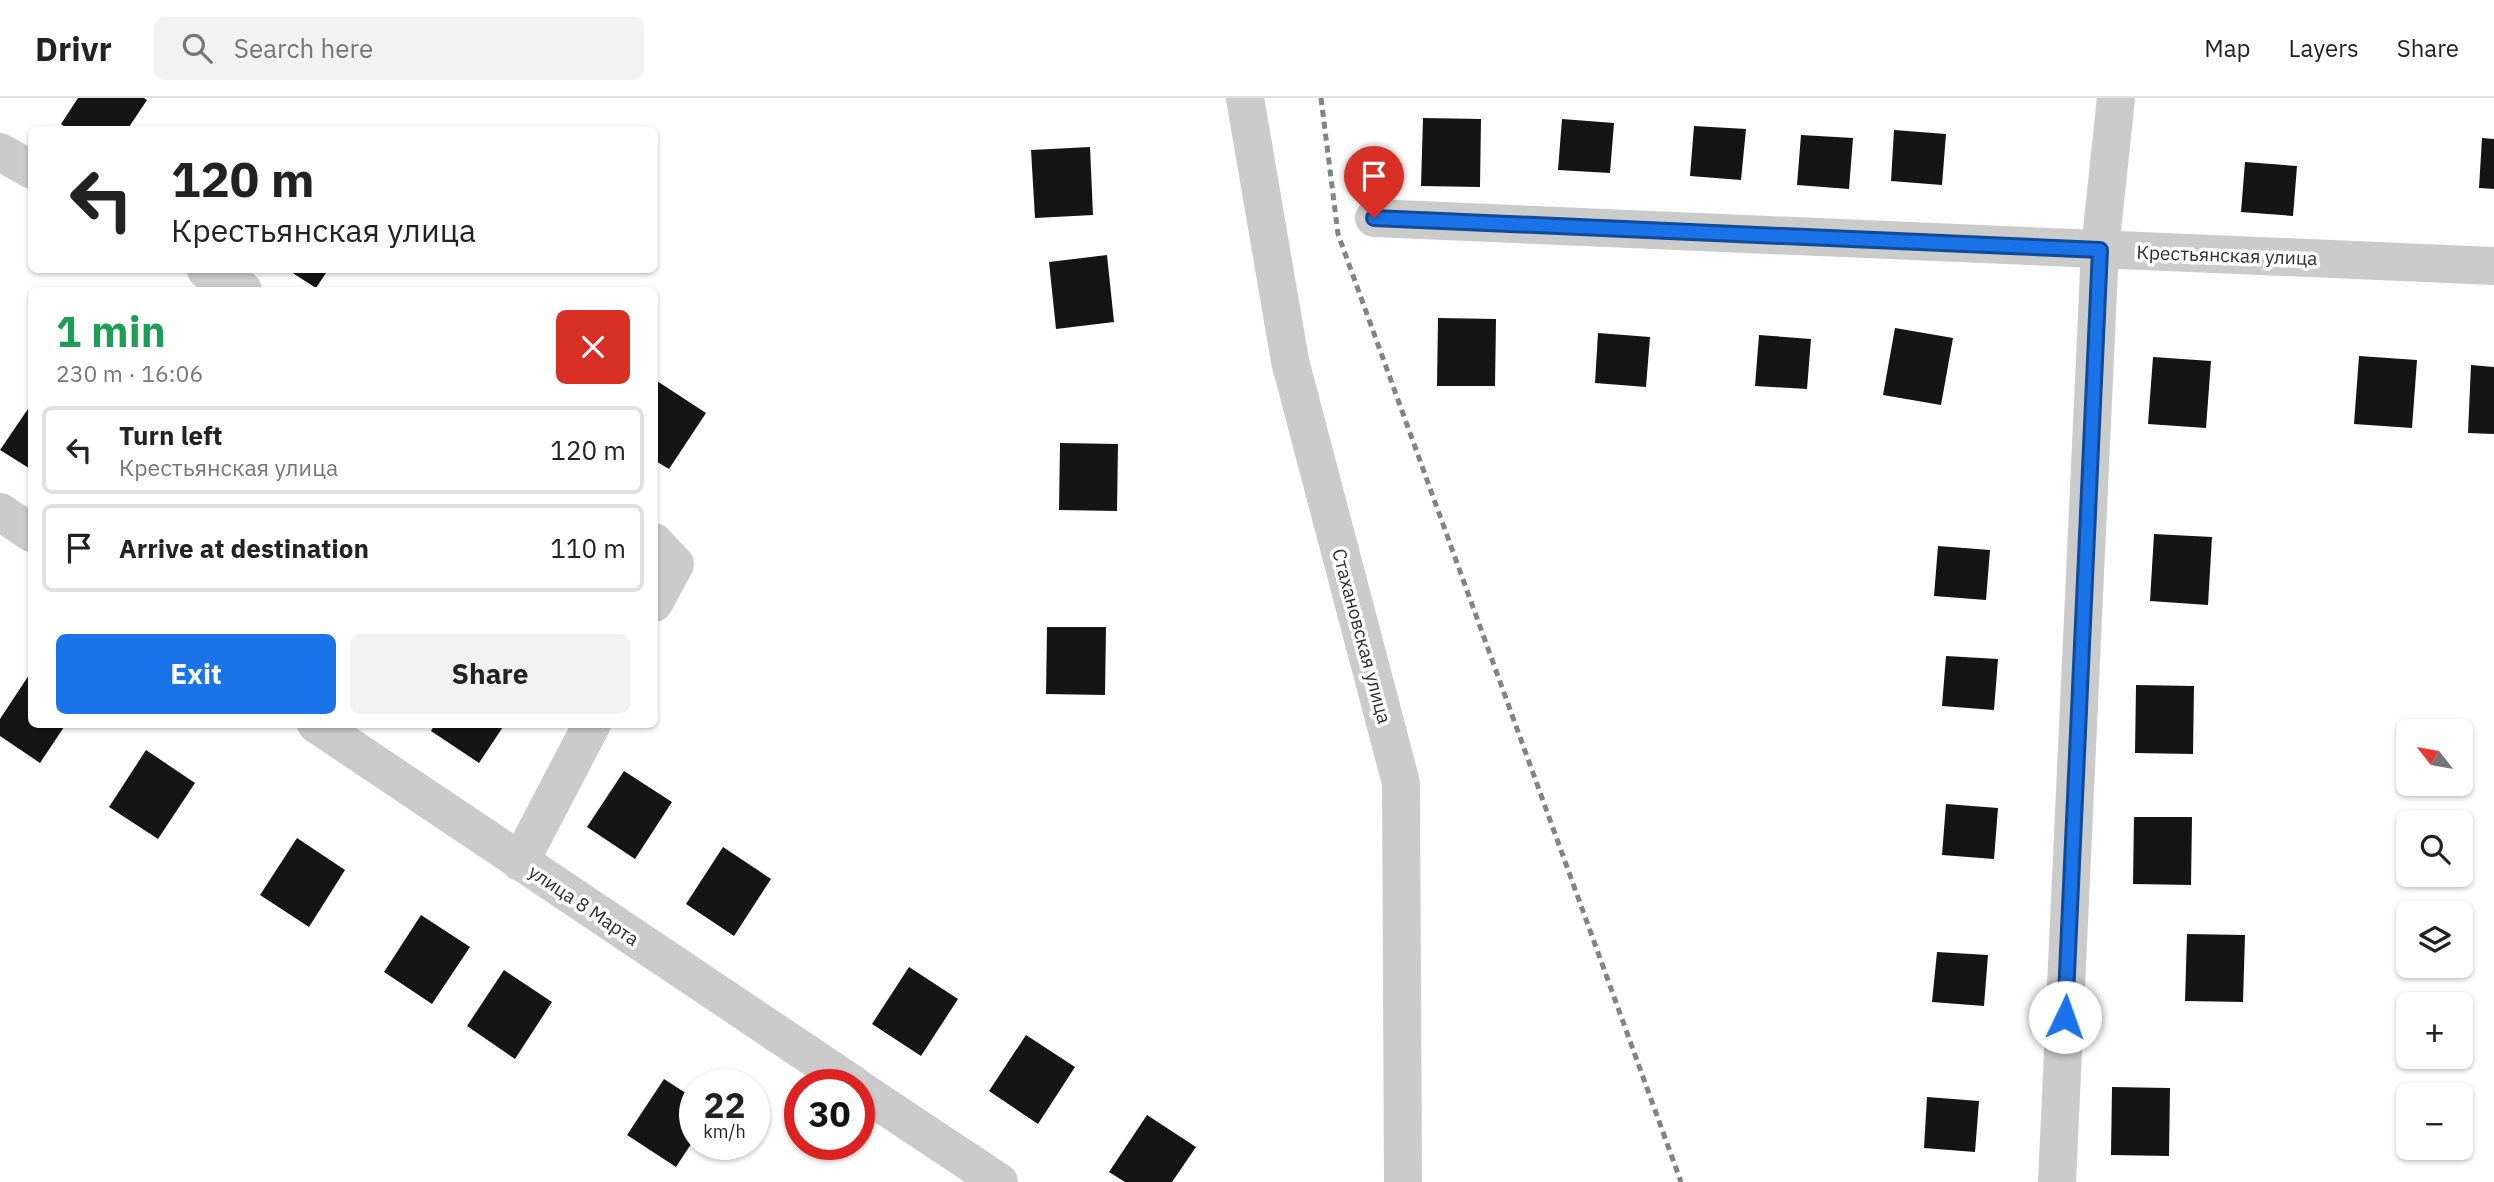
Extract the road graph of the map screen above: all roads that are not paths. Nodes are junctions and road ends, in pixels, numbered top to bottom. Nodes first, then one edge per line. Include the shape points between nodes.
1 (1245, 98) edge
2 (2116, 98) edge
3 (0, 152) edge
4 (28, 168) edge
5 (1374, 218) dead end
6 (2100, 250) junction
7 (2494, 266) edge
8 (212, 273) edge
9 (237, 287) edge
10 (0, 512) edge
11 (28, 531) edge
12 (658, 546) edge
13 (658, 596) edge
14 (322, 728) edge
15 (590, 728) edge
16 (520, 862) junction
17 (830, 1069) edge
18 (875, 1100) edge
19 (999, 1182) edge
20 (1403, 1182) edge
21 (2057, 1182) edge

1 - 20 street, Стахановская улица via 1290,361 1401,783
2 - 6 street
3 - 4 street
5 - 6 street, Крестьянская улица
6 - 7 street, Крестьянская улица
6 - 21 street
8 - 9 street
10 - 11 street
12 - 13 street via 675,564
14 - 16 street, улица 8 Марта
15 - 16 street
16 - 17 street, улица 8 Марта
18 - 19 street

